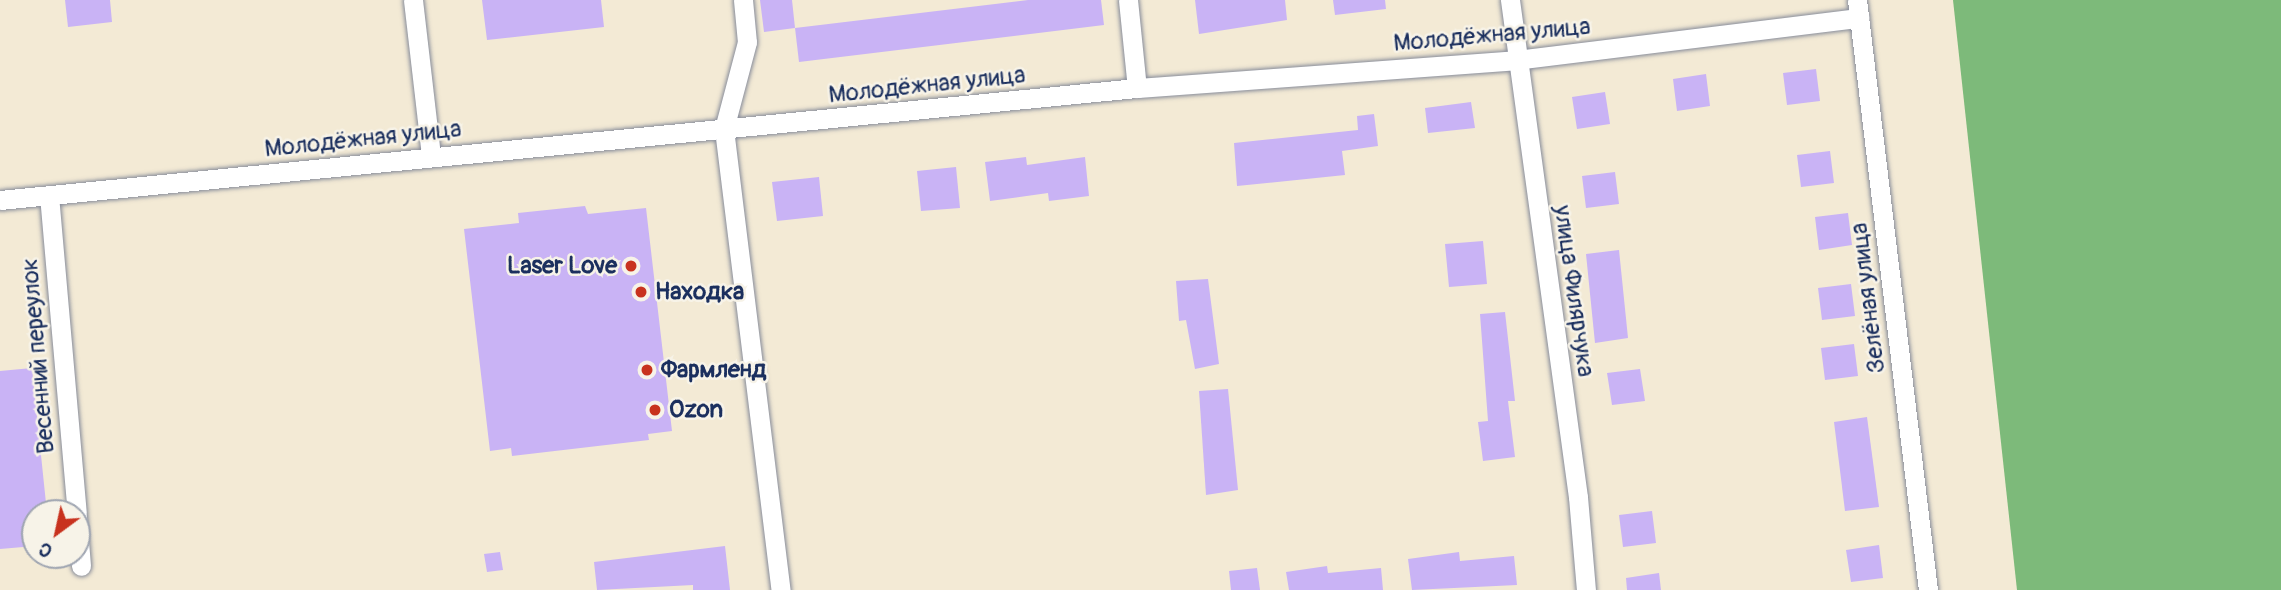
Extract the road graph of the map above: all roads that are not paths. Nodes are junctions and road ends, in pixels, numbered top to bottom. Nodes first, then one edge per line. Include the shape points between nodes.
1 (413, 0) edge
2 (743, 0) edge
3 (1128, 0) edge
4 (1510, 0) edge
5 (1858, 9) edge
6 (1516, 60) junction
7 (1137, 88) junction
8 (724, 129) junction
9 (431, 156) junction
10 (49, 195) junction
11 (0, 200) edge
12 (76, 499) edge
13 (781, 590) edge
14 (1586, 590) edge
15 (1928, 590) edge

1 - 9 street
2 - 8 street via 747,42
3 - 7 street
4 - 6 street, улица Филярчука
5 - 6 street, Молодёжная улица
5 - 15 street, Зелёная улица
6 - 7 street, Молодёжная улица
6 - 14 street, улица Филярчука via 1578,497
7 - 8 street, Молодёжная улица
8 - 9 street, Молодёжная улица
8 - 13 street
9 - 10 street, Молодёжная улица
10 - 11 street, Молодёжная улица
10 - 12 street, Весенний переулок

